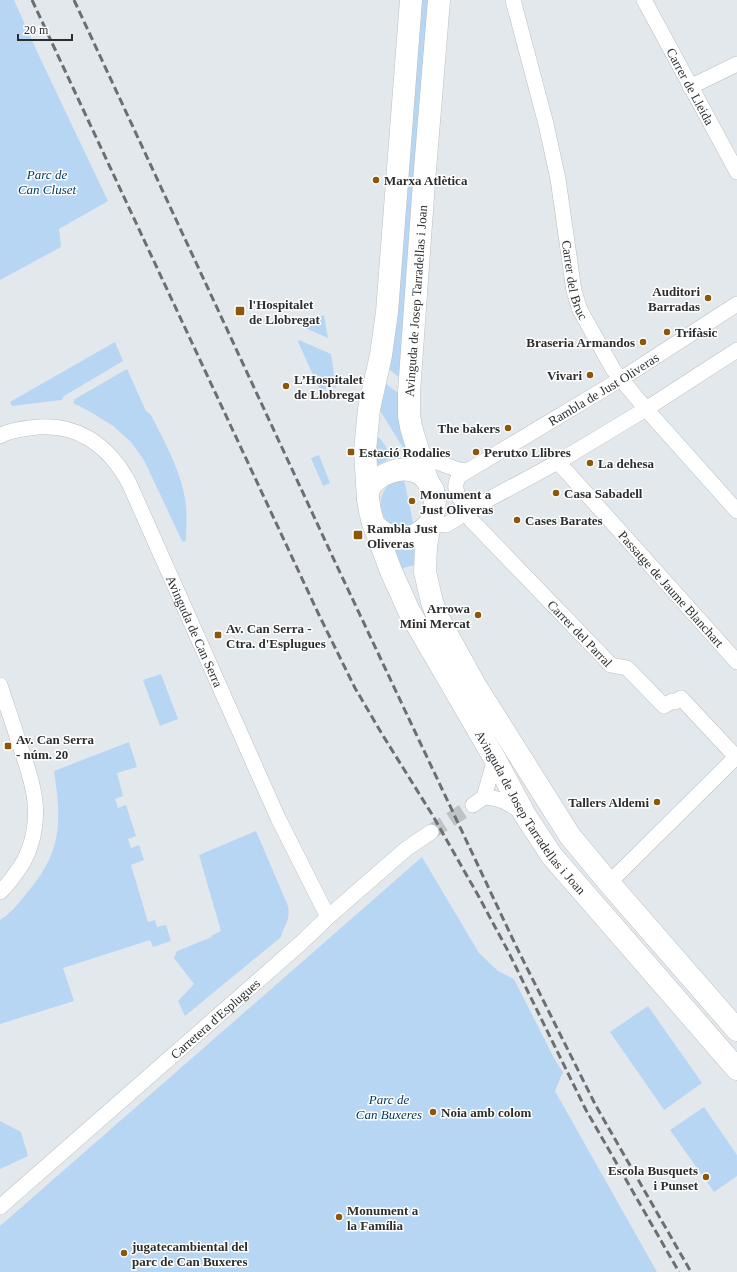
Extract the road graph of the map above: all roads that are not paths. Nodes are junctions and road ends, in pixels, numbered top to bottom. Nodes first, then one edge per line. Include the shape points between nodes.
1 (411, 0) edge
2 (440, 0) edge
3 (513, 0) edge
4 (644, 0) edge
5 (737, 64) edge
6 (690, 87) junction
7 (737, 172) edge
8 (737, 304) edge
9 (737, 350) edge
10 (621, 379) junction
11 (646, 409) junction
12 (0, 436) edge
13 (420, 456) junction
14 (558, 462) junction
15 (467, 471) junction
16 (427, 480) junction
17 (368, 499) junction
18 (480, 504) junction
19 (737, 511) edge
20 (467, 514) junction
21 (373, 523) junction
22 (430, 523) junction
23 (737, 662) edge
24 (0, 685) edge
25 (736, 756) edge
26 (495, 759) junction
27 (525, 815) junction
28 (430, 832) tunnel mouth
29 (609, 883) junction
30 (0, 892) edge
31 (328, 917) junction
32 (737, 1030) edge
33 (737, 1069) edge
34 (3, 1202) edge

1 - 17 street, Avinguda de Josep Tarradellas i Joan via 387,312 369,409 365,451
2 - 13 street, Avinguda de Josep Tarradellas i Joan via 409,392 411,428
3 - 10 street, Carrer del Bruc via 558,179 574,291 580,310
4 - 6 street, Carrer de Lleida
5 - 6 street
6 - 7 street, Carrer de Lleida
8 - 10 street, Rambla de Just Oliveras
9 - 11 street
10 - 11 street, Carrer del Bruc
10 - 15 street, Rambla de Just Oliveras
11 - 14 street
11 - 19 street, Carrer del Bruc
12 - 31 street, Avinguda de Can Serra via 34,427 56,427 88,438 115,460 129,483 278,818
13 - 15 street
13 - 16 street, Avinguda de Josep Tarradellas i Joan
14 - 18 street
14 - 23 street, Passatge de Jaume Blanchart
15 - 18 street, Rambla de Just Oliveras via 459,476 455,488 466,504
16 - 17 street via 418,472 397,470 377,480 369,490
16 - 22 street, Avinguda de Josep Tarradellas i Joan via 435,500
17 - 21 street, Avinguda de Josep Tarradellas i Joan
18 - 20 street
20 - 22 street via 446,525
20 - 25 street, Carrer del Parral via 611,665 627,668 664,706 681,698
21 - 22 street via 389,536 401,538 423,532
21 - 26 street, Avinguda de Josep Tarradellas i Joan via 409,611
22 - 29 street, Avinguda de Josep Tarradellas i Joan via 425,572 438,618 475,685 570,836
24 - 30 street via 29,770 34,790 36,818 35,830 26,855 18,871
25 - 29 street
26 - 27 street, Avinguda de Josep Tarradellas i Joan
26 - 27 street via 478,801 496,798 508,802
27 - 33 street, Avinguda de Josep Tarradellas i Joan via 552,856
28 - 31 street, Carretera d'Esplugues via 406,849
29 - 32 street, Avinguda de Josep Tarradellas i Joan
31 - 34 street, Carretera d'Esplugues

